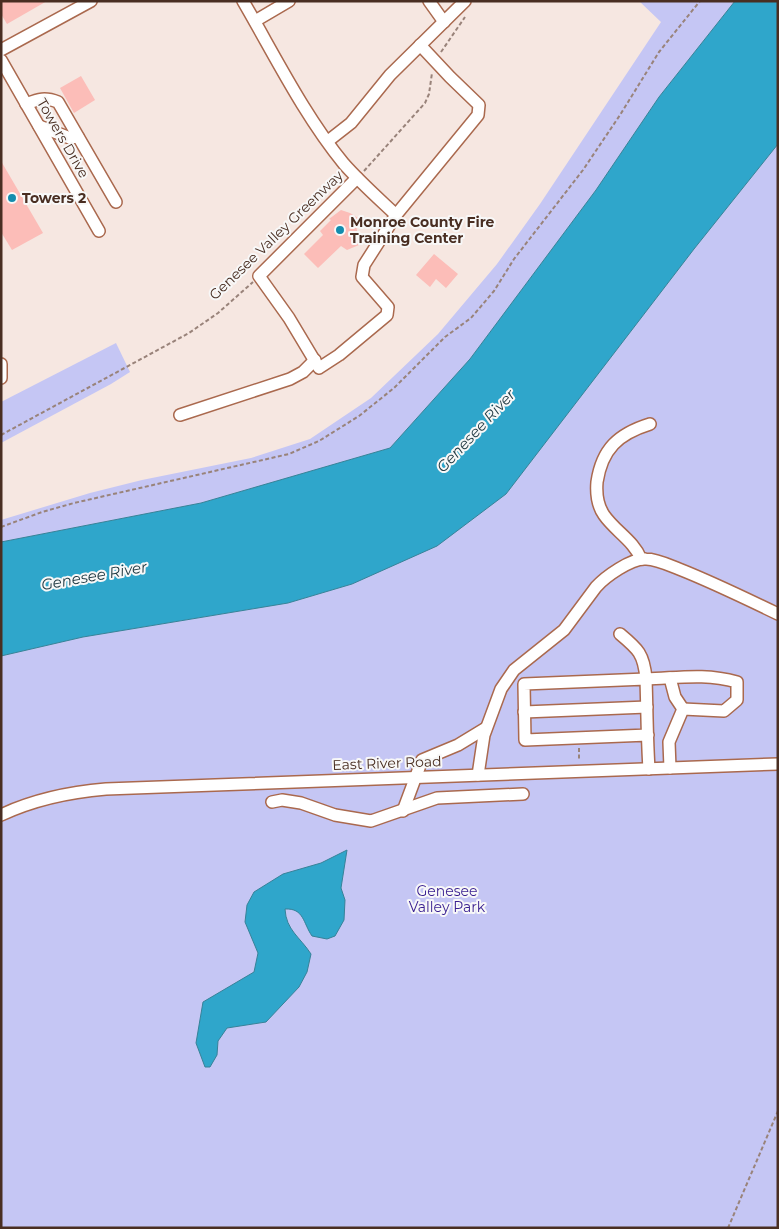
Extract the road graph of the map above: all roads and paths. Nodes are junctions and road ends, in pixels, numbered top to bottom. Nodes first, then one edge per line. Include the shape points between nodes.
1 (90, 1) edge
2 (243, 1) edge
3 (289, 1) edge
4 (429, 1) edge
5 (465, 1) edge
6 (466, 15) dead end
7 (255, 21) junction
8 (444, 22) junction
9 (420, 45) junction
10 (1, 50) edge
11 (436, 62) junction
12 (2, 65) edge
13 (26, 104) junction
14 (39, 126) junction
15 (78, 137) junction
16 (328, 141) junction
17 (357, 178) junction
18 (116, 202) dead end
19 (396, 215) junction
20 (99, 231) dead end
21 (259, 276) junction
22 (315, 360) junction
23 (1, 364) edge
24 (1, 378) edge
25 (180, 415) dead end
26 (650, 424) dead end
27 (1, 435) edge
28 (641, 559) junction
29 (778, 614) edge
30 (620, 634) dead end
31 (670, 678) junction
32 (646, 679) junction
33 (647, 707) junction
34 (683, 710) junction
35 (524, 712) junction
36 (486, 728) junction
37 (648, 735) junction
38 (579, 752) dead end
39 (778, 764) edge
40 (580, 765) dead end
41 (649, 768) junction
42 (670, 768) junction
43 (478, 775) junction
44 (415, 777) junction
45 (523, 794) dead end
46 (272, 802) dead end
47 (403, 811) junction
48 (1, 815) edge
49 (778, 1111) edge
50 (728, 1228) edge

1 - 10 street
2 - 7 street
3 - 7 street
4 - 8 street
5 - 8 street
6 - 11 path, Genesee Valley Greenway
7 - 16 street
8 - 9 street
9 - 11 street
9 - 16 street via 383,83 351,123
11 - 17 path, Genesee Valley Greenway via 425,103
11 - 19 street via 479,105 478,115
12 - 13 street, Towers Drive
13 - 14 street, Towers Drive
13 - 15 street via 40,98 58,102
14 - 15 street via 70,138
14 - 20 street, Towers Drive
15 - 18 street
16 - 17 street
17 - 19 street
17 - 21 street, Genesee Valley Greenway
19 - 22 street via 364,265 362,277 388,307 387,315 319,368
21 - 22 street
21 - 27 path, Genesee Valley Greenway via 189,333
22 - 25 street via 290,379
23 - 24 street
26 - 28 street via 631,430 611,446 603,459 597,485 602,514
28 - 29 street via 697,576
28 - 36 street via 601,581 564,630 514,670 498,696
30 - 32 street via 643,659
31 - 32 street
31 - 34 street via 675,697
31 - 34 street via 685,675 719,677 737,682 737,700 724,711
32 - 33 street
32 - 35 street via 524,684
33 - 35 street
33 - 37 street
34 - 42 street via 669,742
35 - 37 street via 525,740
36 - 43 street
36 - 44 street via 458,746 422,760
37 - 41 street
38 - 40 path
39 - 42 street, East River Road
41 - 42 street, East River Road
41 - 43 street, East River Road
43 - 44 street, East River Road
44 - 47 street
44 - 48 street, East River Road via 91,790 45,798
45 - 47 street via 438,798
46 - 47 street via 301,802 335,815 371,822
49 - 50 path

